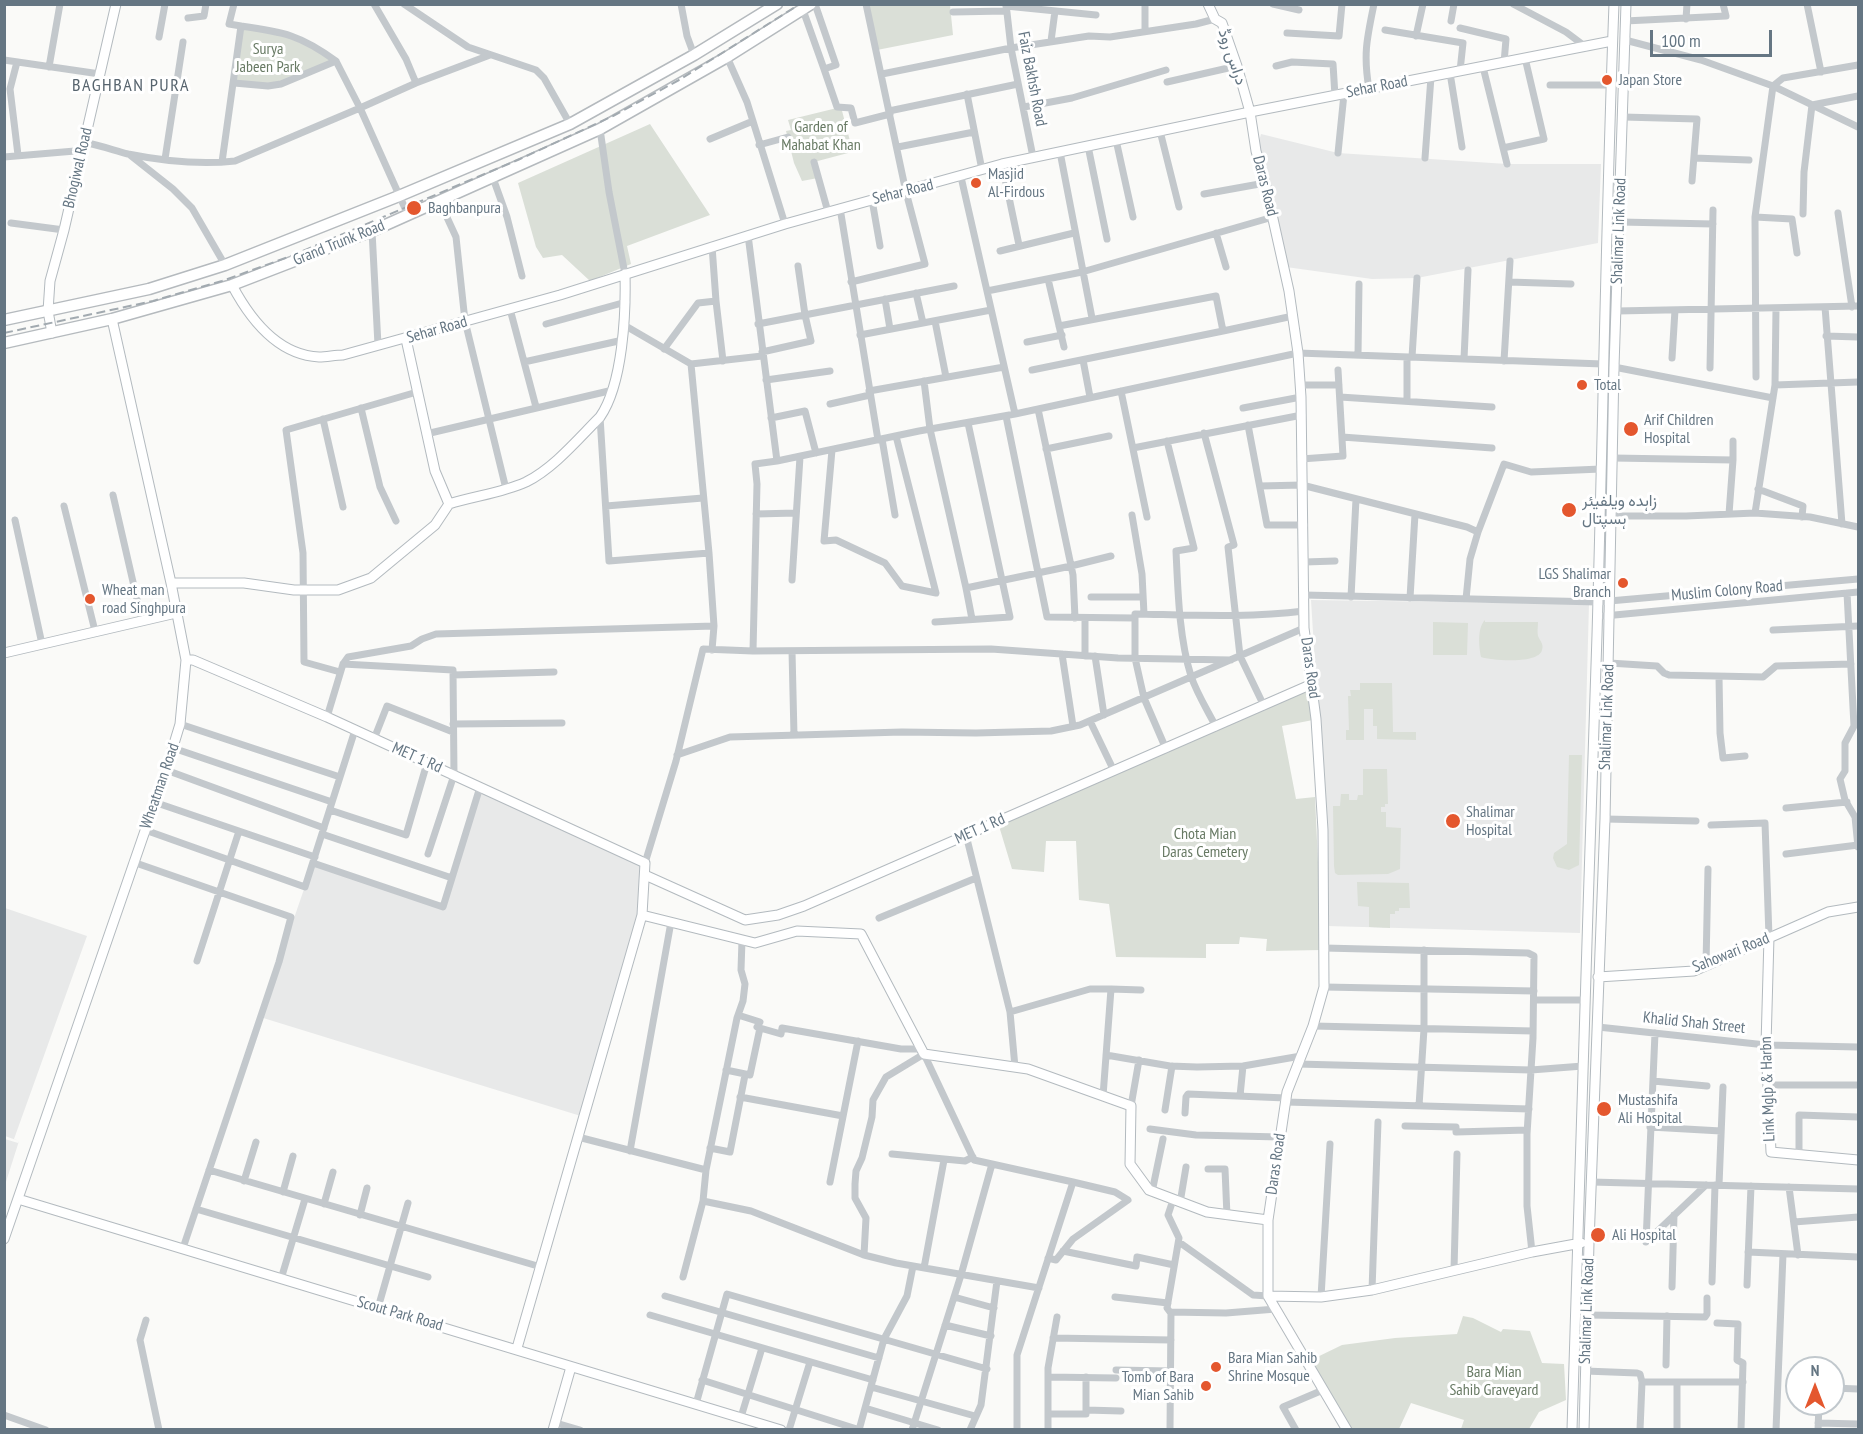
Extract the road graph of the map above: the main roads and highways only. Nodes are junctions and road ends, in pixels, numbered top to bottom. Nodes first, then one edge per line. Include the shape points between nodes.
1 (777, 4) edge
2 (810, 6) edge
3 (4, 320) edge
4 (4, 343) edge

1 - 3 main road, Grand Trunk Road via 570,124 399,196 225,265 149,289
2 - 4 main road, Grand Trunk Road via 600,129 372,231 232,285 112,319

